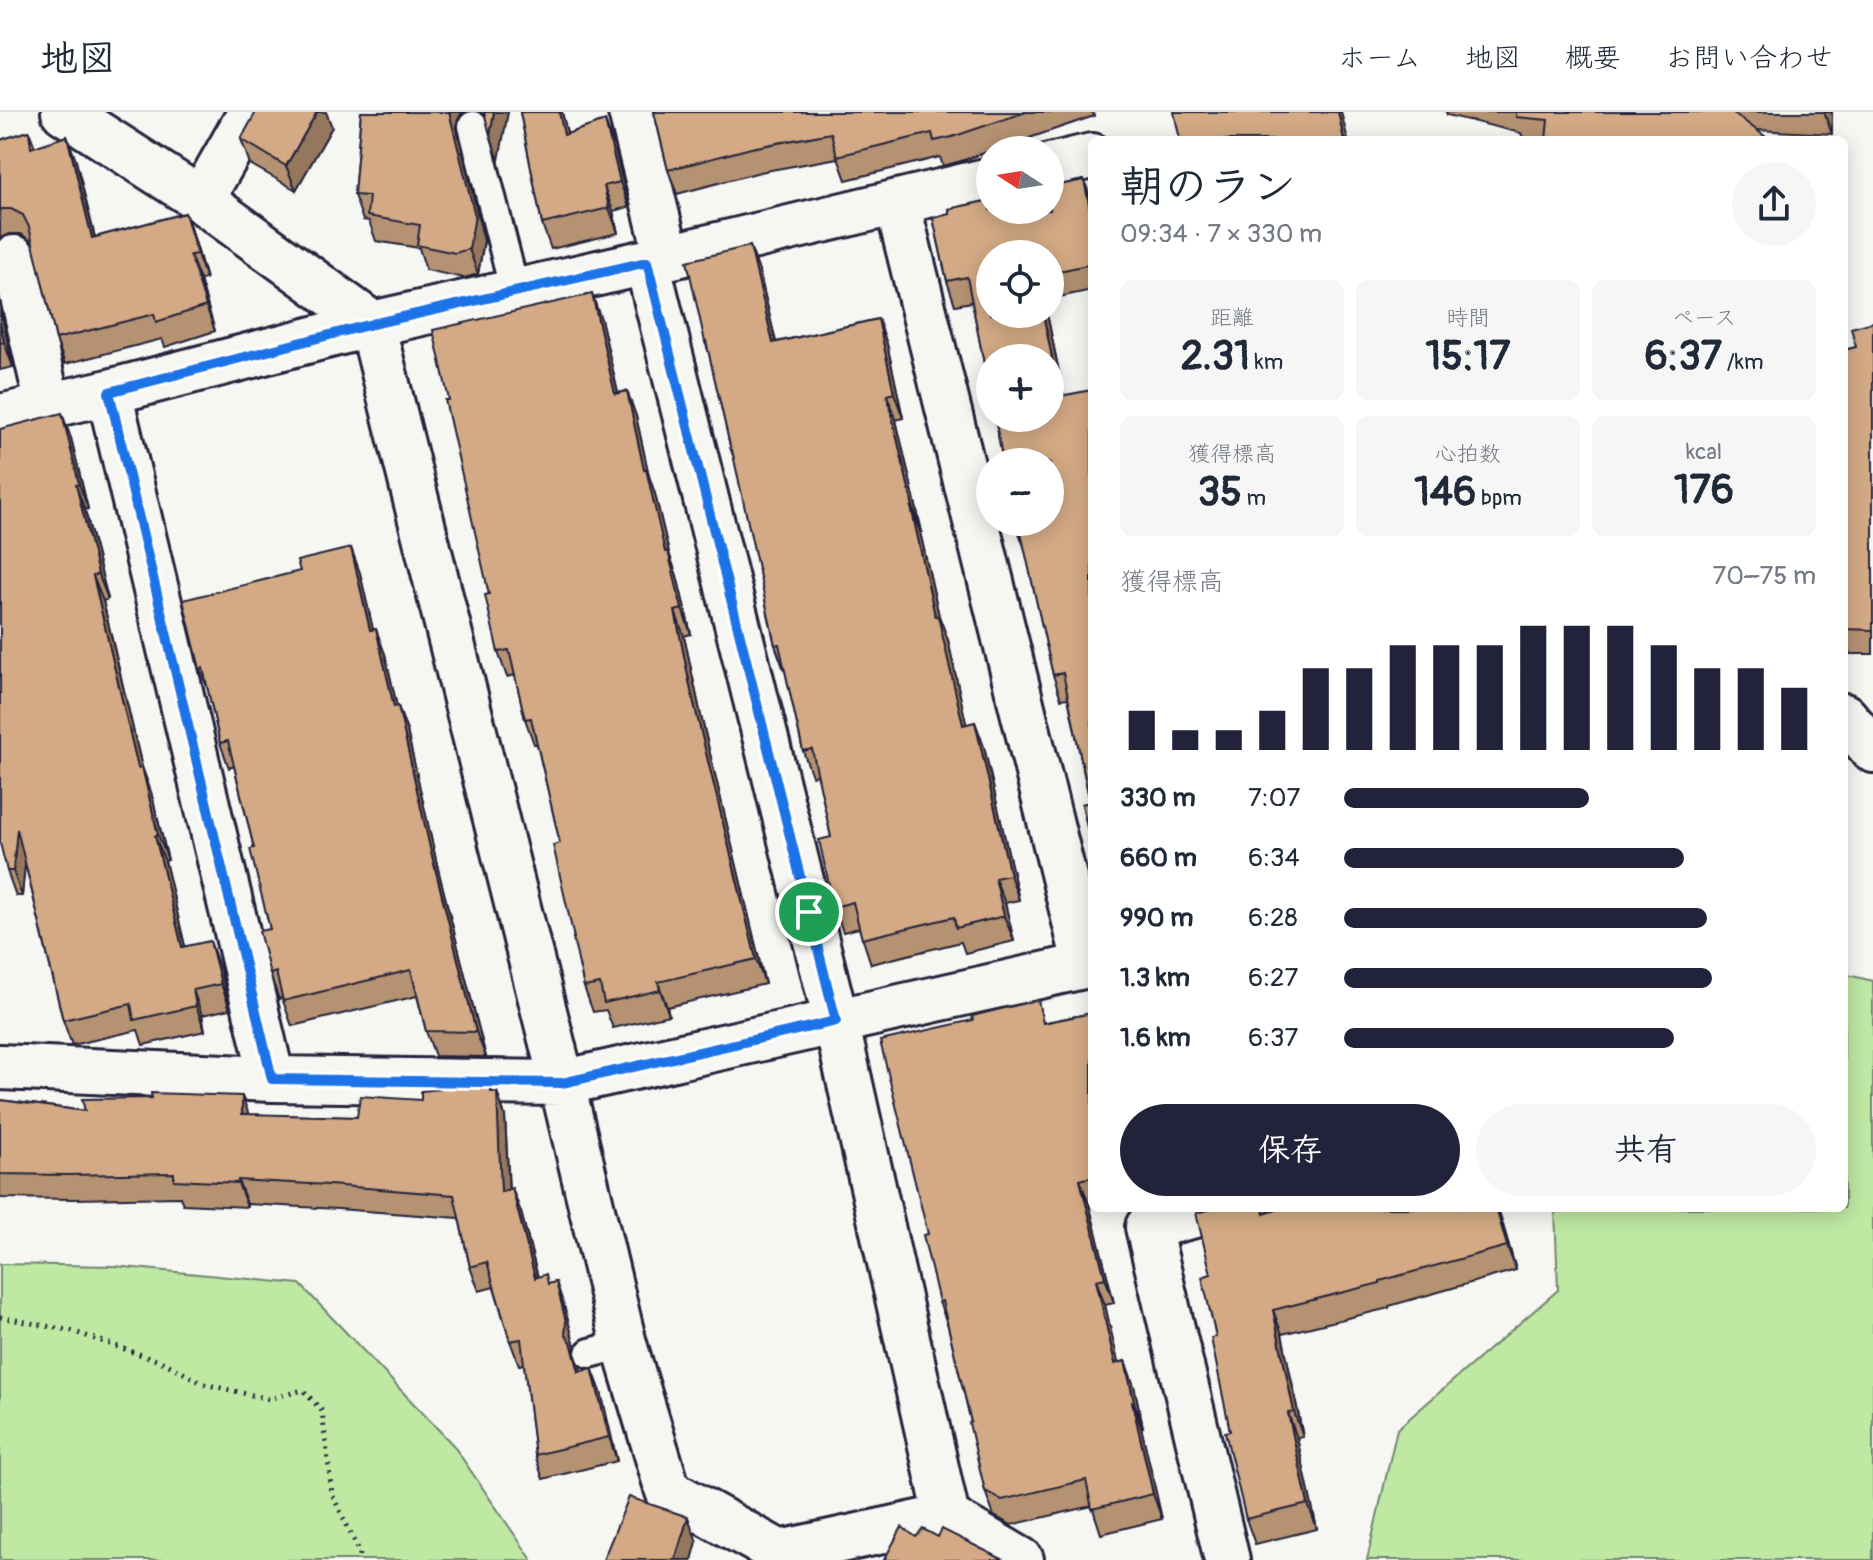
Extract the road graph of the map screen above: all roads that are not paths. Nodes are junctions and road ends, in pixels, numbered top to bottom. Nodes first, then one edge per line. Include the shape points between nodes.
1 (64, 112) edge
2 (251, 112) edge
3 (631, 112) edge
4 (473, 126) dead end
5 (1088, 157) edge
6 (1064, 163) edge
7 (976, 183) edge
8 (201, 200) junction
9 (897, 202) junction
10 (14, 258) dead end
11 (657, 259) junction
12 (515, 292) junction
13 (372, 324) junction
14 (109, 392) junction
15 (48, 405) junction
16 (0, 417) edge
17 (1848, 721) edge
18 (1873, 750) edge
19 (1088, 961) edge
20 (1088, 965) edge
21 (836, 1021) junction
22 (2, 1057) edge
23 (272, 1079) junction
24 (562, 1083) junction
25 (1206, 1212) edge
26 (947, 1517) junction
27 (1021, 1560) edge
28 (1227, 1560) edge

1 - 8 street
2 - 8 street
3 - 11 street
4 - 12 lane
5 - 6 street
7 - 9 street
8 - 13 street
9 - 11 street
9 - 19 street
10 - 15 street
11 - 12 street
11 - 21 street
12 - 13 street
13 - 14 street
13 - 24 street
14 - 15 street
14 - 23 street
15 - 16 street
17 - 18 street
20 - 21 street
21 - 24 street
21 - 26 street
22 - 23 street
23 - 24 street
24 - 26 street via 607,1349 668,1491 780,1553
25 - 28 street via 1148,1227
26 - 27 street

